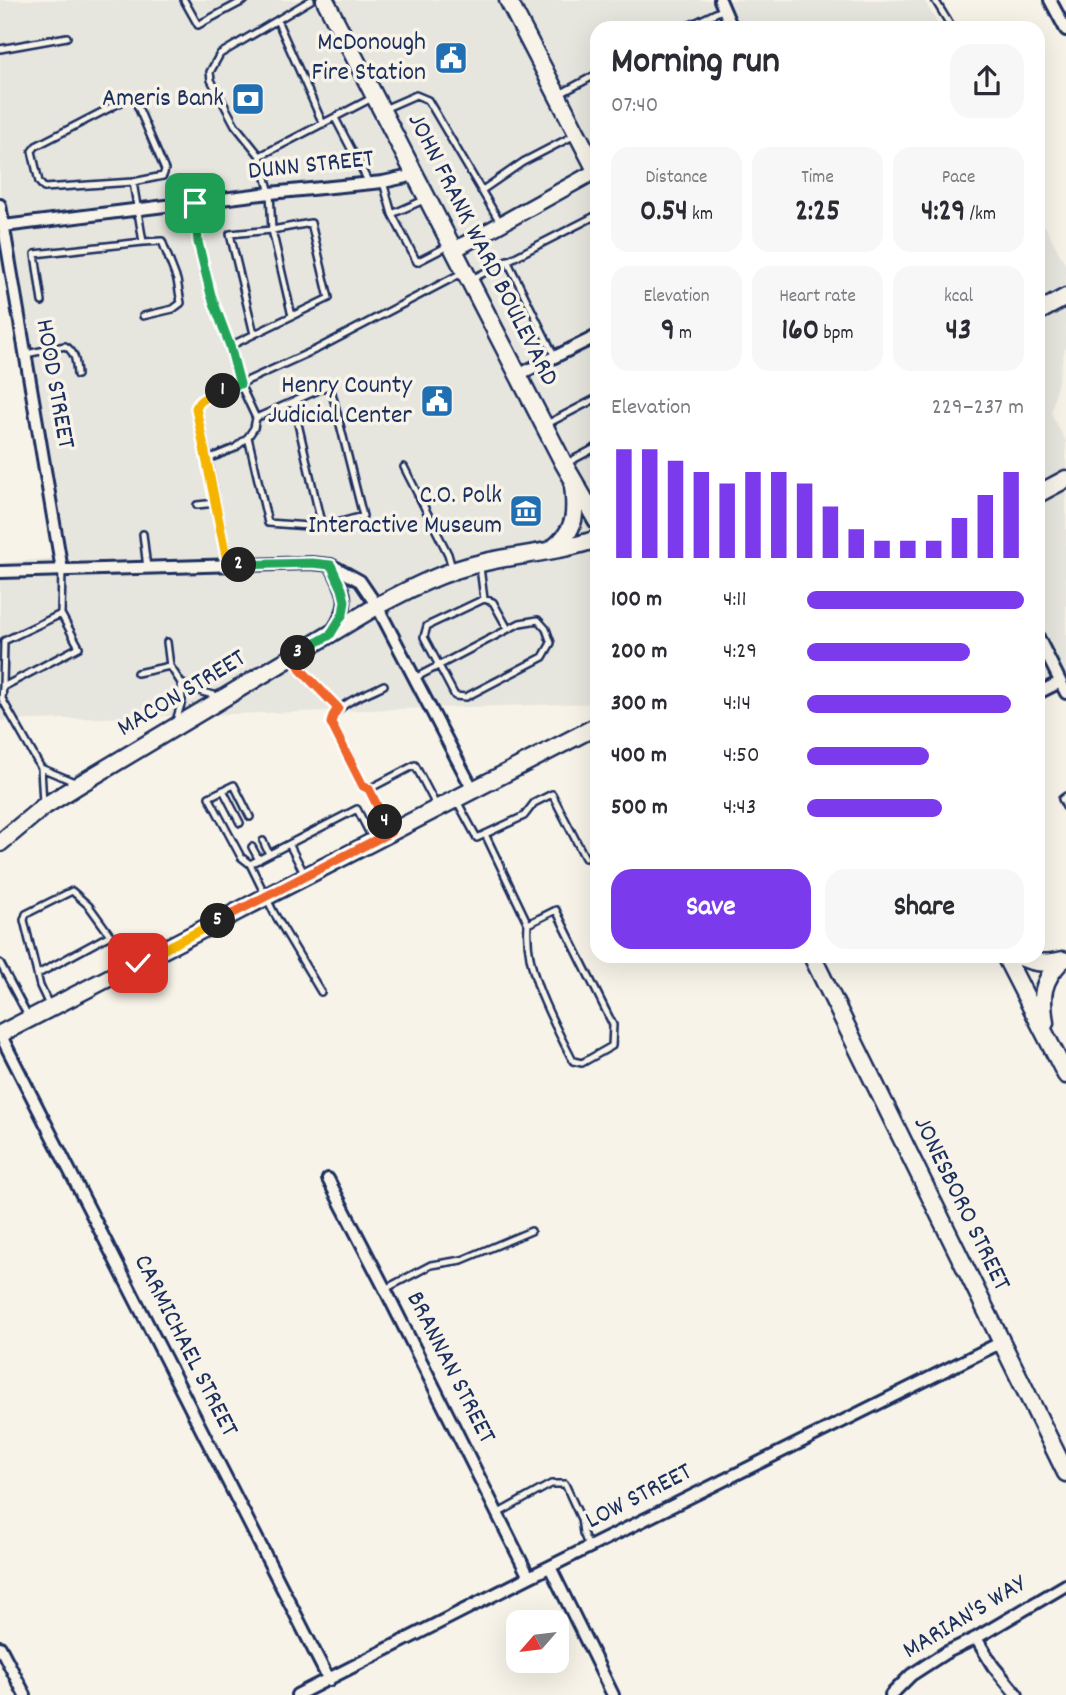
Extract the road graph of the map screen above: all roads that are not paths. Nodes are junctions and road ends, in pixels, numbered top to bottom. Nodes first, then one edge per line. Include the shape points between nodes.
1 (184, 0) edge
2 (245, 0) edge
3 (311, 0) edge
4 (325, 0) edge
5 (508, 0) edge
6 (935, 0) edge
7 (1050, 0) edge
8 (722, 5) edge
9 (277, 20) junction
10 (696, 21) edge
11 (948, 21) edge
12 (1066, 30) edge
13 (67, 37) dead end
14 (0, 49) edge
15 (590, 78) edge
16 (557, 96) junction
17 (379, 103) junction
18 (334, 118) junction
19 (323, 124) junction
20 (577, 134) junction
21 (260, 156) junction
22 (590, 158) edge
23 (415, 175) junction
24 (590, 175) edge
25 (133, 182) junction
26 (383, 182) junction
27 (369, 183) junction
28 (481, 191) junction
29 (270, 193) junction
30 (427, 199) junction
31 (195, 203) junction
32 (0, 205) edge
33 (139, 210) junction
34 (392, 214) junction
35 (590, 218) edge
36 (501, 224) junction
37 (4, 226) junction
38 (272, 230) junction
39 (143, 242) junction
40 (453, 247) junction
41 (507, 260) junction
42 (467, 276) junction
43 (1066, 297) edge
44 (42, 302) dead end
45 (1045, 308) edge
46 (143, 316) dead end
47 (292, 316) junction
48 (254, 334) junction
49 (590, 340) edge
50 (230, 346) junction
51 (26, 354) junction
52 (555, 357) junction
53 (77, 374) dead end
54 (518, 375) junction
55 (240, 384) junction
56 (293, 402) junction
57 (590, 402) edge
58 (256, 418) junction
59 (545, 425) junction
60 (248, 437) junction
61 (590, 453) edge
62 (208, 459) junction
63 (404, 467) dead end
64 (568, 471) junction
65 (1066, 480) edge
66 (1045, 490) edge
67 (215, 503) junction
68 (197, 505) dead end
69 (590, 509) edge
70 (322, 527) junction
71 (143, 534) dead end
72 (590, 541) edge
73 (551, 550) junction
74 (480, 563) junction
75 (331, 565) junction
76 (228, 566) junction
77 (147, 568) junction
78 (62, 570) junction
79 (453, 570) junction
80 (0, 572) edge
81 (484, 599) junction
82 (377, 606) junction
83 (61, 614) junction
84 (508, 629) junction
85 (330, 635) junction
86 (167, 642) dead end
87 (1045, 651) edge
88 (293, 656) junction
89 (170, 666) junction
90 (438, 666) junction
91 (137, 673) dead end
92 (415, 678) junction
93 (1060, 682) junction
94 (181, 683) junction
95 (384, 685) dead end
96 (3, 687) junction
97 (1045, 690) edge
98 (1066, 693) edge
99 (225, 697) junction
100 (338, 708) junction
101 (174, 728) junction
102 (590, 730) edge
103 (41, 768) junction
104 (80, 784) junction
105 (369, 789) junction
106 (223, 790) junction
107 (472, 790) junction
108 (1066, 796) edge
109 (456, 798) junction
110 (43, 807) junction
111 (438, 807) junction
112 (1066, 807) edge
113 (250, 817) dead end
114 (240, 823) dead end
115 (391, 832) junction
116 (485, 834) junction
117 (263, 841) dead end
118 (373, 841) junction
119 (0, 843) edge
120 (289, 844) junction
121 (252, 847) dead end
122 (269, 854) junction
123 (586, 858) dead end
124 (259, 860) junction
125 (250, 864) junction
126 (306, 876) junction
127 (266, 896) junction
128 (528, 924) junction
129 (110, 935) junction
130 (1063, 960) edge
131 (0, 963) edge
132 (138, 963) junction
133 (815, 963) edge
134 (1009, 963) edge
135 (1045, 963) edge
136 (38, 974) junction
137 (321, 992) dead end
138 (50, 1008) junction
139 (30, 1019) junction
140 (0, 1034) edge
141 (1048, 1040) junction
142 (1066, 1075) edge
143 (328, 1179) dead end
144 (531, 1231) dead end
145 (385, 1289) junction
146 (1002, 1342) junction
147 (1060, 1446) edge
148 (1066, 1473) edge
149 (497, 1514) junction
150 (590, 1547) junction
151 (550, 1567) junction
152 (529, 1577) junction
153 (1066, 1585) edge
154 (976, 1638) junction
155 (0, 1647) edge
156 (329, 1680) junction
157 (25, 1695) edge
158 (298, 1695) edge
159 (613, 1695) edge
160 (891, 1695) edge
161 (1017, 1695) edge

1 - 2 lane via 198,25
3 - 9 lane
4 - 17 main road, JOHN FRANK WARD BOULEVARD
5 - 16 main road
6 - 11 lane
7 - 12 street
8 - 10 lane
9 - 19 lane
9 - 21 lane via 220,54 210,72 235,125
13 - 14 lane
15 - 16 lane
16 - 20 main road
17 - 18 lane
17 - 23 main road, JOHN FRANK WARD BOULEVARD
17 - 28 lane via 416,95 428,100
18 - 19 lane
18 - 27 lane
19 - 21 lane
20 - 22 main road
20 - 28 lane
21 - 29 lane
23 - 26 street, DUNN STREET
23 - 30 main road, JOHN FRANK WARD BOULEVARD
24 - 36 main road
25 - 25 lane via 163,176 165,170 135,100 127,99 32,151 44,188
25 - 33 lane
26 - 27 street, DUNN STREET
26 - 34 lane
27 - 29 street, DUNN STREET
28 - 36 lane
29 - 31 street, DUNN STREET
29 - 38 lane
30 - 34 lane
30 - 40 main road, JOHN FRANK WARD BOULEVARD
31 - 33 street, DUNN STREET
31 - 50 lane via 201,255
32 - 37 street, HOOD STREET
33 - 37 street, DUNN STREET
33 - 39 lane
34 - 40 lane via 416,262
35 - 41 lane
36 - 40 main road
37 - 51 street, HOOD STREET
38 - 47 lane
38 - 47 lane via 311,223 329,298
38 - 48 lane via 230,234
39 - 44 lane via 35,254
39 - 46 lane via 162,241 181,303
40 - 42 main road, JOHN FRANK WARD BOULEVARD
41 - 42 lane
41 - 52 lane
42 - 54 main road, JOHN FRANK WARD BOULEVARD
42 - 55 lane
43 - 45 main road
47 - 48 lane
48 - 50 lane
49 - 52 street
50 - 55 lane
51 - 53 lane via 65,346 74,354
51 - 78 street, HOOD STREET
52 - 54 street
54 - 59 main road, JOHN FRANK WARD BOULEVARD
55 - 58 lane
55 - 62 lane via 198,403
56 - 58 lane
56 - 70 lane
56 - 70 lane via 330,385 363,516
57 - 59 lane
58 - 60 lane
59 - 64 main road, JOHN FRANK WARD BOULEVARD
60 - 62 lane
60 - 70 lane via 268,523
61 - 64 lane
62 - 67 lane
63 - 79 lane
64 - 69 main road, JOHN FRANK WARD BOULEVARD
64 - 73 main road via 576,509 564,540
65 - 66 main road
67 - 68 lane
67 - 76 lane
71 - 77 lane
72 - 73 main road, MACON STREET
73 - 74 main road, MACON STREET
74 - 79 main road, MACON STREET
74 - 81 lane
75 - 76 street
75 - 82 street via 360,581
75 - 85 street via 345,601
76 - 77 street
77 - 78 street
78 - 80 street
78 - 83 lane
79 - 82 main road, MACON STREET
81 - 84 lane via 493,602
81 - 90 lane via 427,626 424,636
82 - 85 main road, MACON STREET
82 - 92 street
83 - 96 lane via 4,640
83 - 96 lane via 79,647
84 - 90 lane
84 - 90 lane via 538,620 551,643 543,657 466,697 455,696
85 - 88 main road, MACON STREET
86 - 89 lane
87 - 93 street
88 - 99 main road, MACON STREET
88 - 100 lane
89 - 91 lane
89 - 94 lane
90 - 92 lane
92 - 107 street
93 - 97 street
93 - 98 street
94 - 99 lane
94 - 101 lane via 182,701
95 - 100 lane
96 - 103 lane via 2,699
99 - 101 main road, MACON STREET
100 - 105 lane via 331,723 363,786
101 - 104 main road, MACON STREET
102 - 107 main road
103 - 104 lane
103 - 110 lane
104 - 110 main road, MACON STREET
105 - 111 lane via 415,765
105 - 115 lane
106 - 113 lane via 234,785
106 - 114 lane
106 - 125 lane via 209,797 241,858
107 - 109 main road
108 - 112 lane via 1062,799
109 - 111 main road
109 - 116 lane via 477,838
110 - 119 main road, MACON STREET
111 - 115 main road
115 - 118 main road
116 - 123 lane via 523,816 534,803 552,794
116 - 128 lane
117 - 122 lane
118 - 120 lane via 357,808
118 - 126 main road
120 - 122 lane
120 - 126 lane
121 - 124 lane
122 - 124 lane
124 - 125 lane
125 - 127 lane
126 - 127 main road
127 - 132 main road
127 - 137 lane
128 - 128 lane via 556,910 613,1024 612,1046 582,1063 573,1061 531,967
129 - 132 lane via 125,943
129 - 136 lane
129 - 136 lane via 72,891 26,914
130 - 135 main road
130 - 141 main road via 1043,990
131 - 139 lane
132 - 138 main road
133 - 146 main road, JONESBORO STREET
134 - 141 main road
136 - 138 lane
138 - 139 main road
139 - 140 main road
140 - 156 street, CARMICHAEL STREET
141 - 142 main road
143 - 145 street, BRANNAN STREET
144 - 145 lane via 462,1260 431,1265
145 - 149 street, BRANNAN STREET
146 - 147 main road, JONESBORO STREET
146 - 150 street, LOW STREET
147 - 148 main road, JONESBORO STREET
149 - 150 lane via 551,1484 565,1484
149 - 152 street, BRANNAN STREET
150 - 151 street, LOW STREET
151 - 152 street, LOW STREET
151 - 159 street
152 - 156 street, LOW STREET
153 - 154 street, MARIAN'S WAY
154 - 160 street, MARIAN'S WAY via 912,1675
154 - 161 street
155 - 157 street
156 - 158 street, LOW STREET

